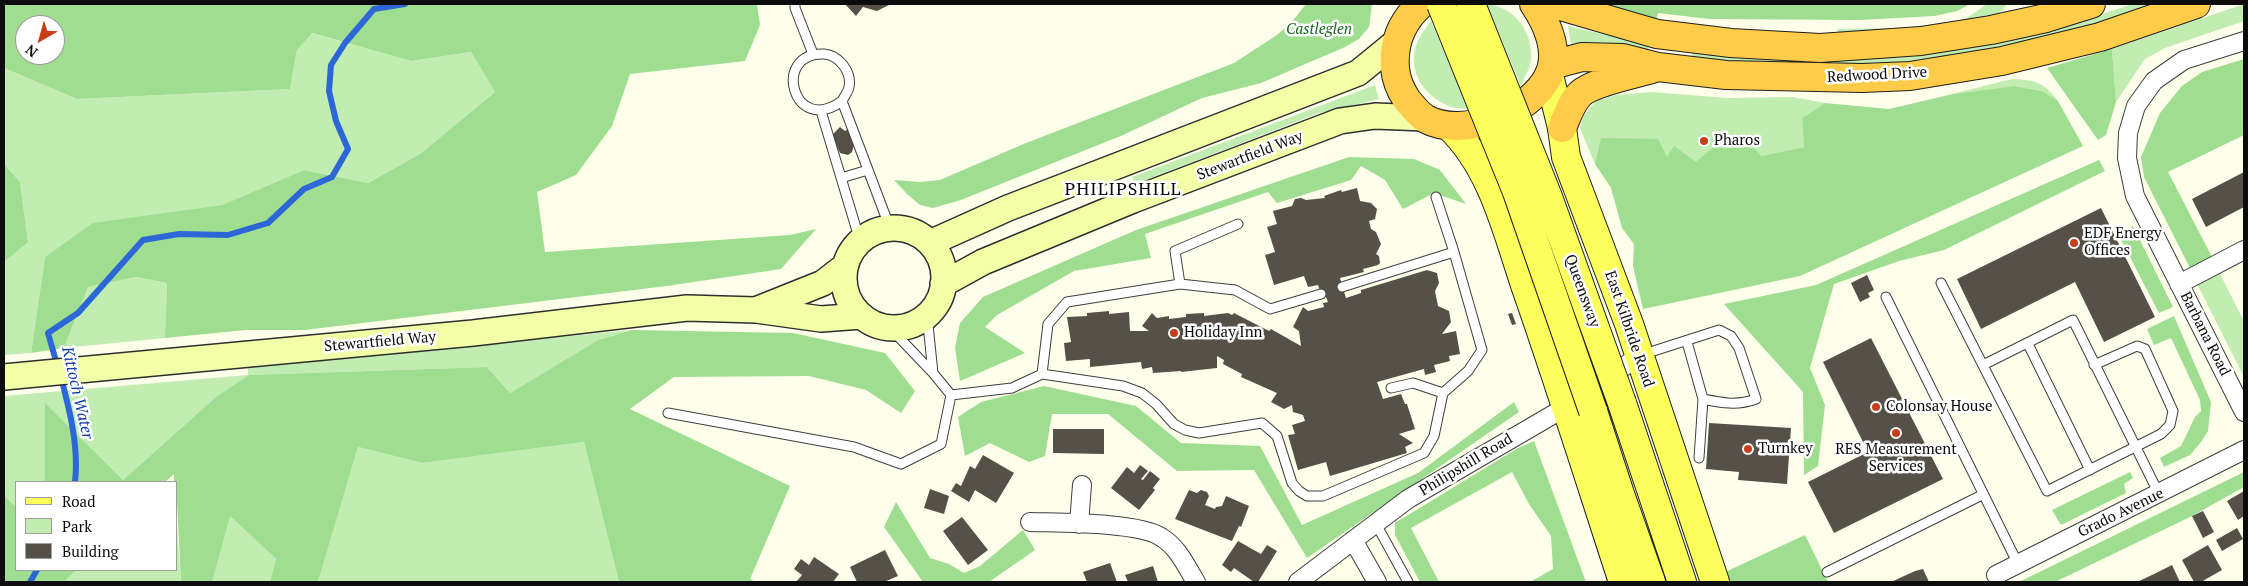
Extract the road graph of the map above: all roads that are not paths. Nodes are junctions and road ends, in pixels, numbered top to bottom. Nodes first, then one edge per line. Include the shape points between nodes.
1 (795, 4) edge
2 (1441, 4) edge
3 (1471, 4) edge
4 (1534, 4) edge
5 (1554, 4) edge
6 (2015, 4) edge
7 (2091, 4) edge
8 (2196, 4) edge
9 (1406, 18) edge
10 (1991, 30) junction
11 (2244, 41) edge
12 (813, 54) junction
13 (1658, 67) junction
14 (1550, 70) junction
15 (842, 101) junction
16 (821, 111) junction
17 (1437, 122) junction
18 (1562, 128) junction
19 (868, 170) junction
20 (841, 178) junction
21 (1436, 197) dead end
22 (1238, 224) dead end
23 (890, 228) junction
24 (860, 241) junction
25 (930, 243) junction
26 (2244, 250) edge
27 (1454, 252) junction
28 (845, 266) junction
29 (1941, 282) dead end
30 (943, 284) junction
31 (1180, 284) junction
32 (2179, 284) junction
33 (1342, 287) dead end
34 (1321, 294) dead end
35 (1886, 297) dead end
36 (756, 310) junction
37 (926, 315) junction
38 (862, 316) junction
39 (889, 328) junction
40 (1686, 342) junction
41 (2028, 344) junction
42 (1639, 356) junction
43 (1983, 365) junction
44 (2094, 365) junction
45 (933, 373) junction
46 (1042, 374) junction
47 (4, 377) edge
48 (1390, 388) dead end
49 (1443, 393) junction
50 (950, 396) junction
51 (1703, 398) junction
52 (1566, 407) junction
53 (2244, 412) edge
54 (668, 413) dead end
55 (2136, 447) junction
56 (2244, 450) edge
57 (1699, 458) dead end
58 (2090, 470) junction
59 (1082, 485) dead end
60 (2159, 494) junction
61 (1982, 495) junction
62 (1030, 522) dead end
63 (1080, 524) junction
64 (1376, 524) junction
65 (1353, 540) junction
66 (2018, 564) junction
67 (1827, 572) dead end
68 (1996, 575) dead end
69 (1196, 582) edge
70 (1298, 582) edge
71 (1377, 582) edge
72 (1408, 582) edge
73 (1623, 582) edge
74 (1651, 582) edge
75 (1682, 582) edge
76 (1714, 582) edge

1 - 12 lane
2 - 74 main road, Queensway, bridge via 1517,192
3 - 75 main road, Queensway, bridge via 1548,197
4 - 14 highway via 1550,34
5 - 10 highway, Redwood Drive via 1657,34 1731,43 1820,48 1921,41
6 - 10 highway
7 - 10 highway, Redwood Drive
8 - 13 highway, Redwood Drive via 2100,37 2002,61 1910,76 1736,76
9 - 17 highway via 1394,57 1398,81 1412,106
9 - 25 street via 1358,73 1008,208
11 - 32 street, Barbana Road via 2184,60 2154,81 2136,106 2128,133 2127,158 2135,196
12 - 15 lane via 826,54 847,70 849,86
12 - 16 lane via 796,67 793,88 798,100
13 - 14 highway, Redwood Drive via 1623,58 1582,57
13 - 18 highway via 1587,90 1570,107
14 - 17 highway via 1542,86 1531,97 1502,116 1481,124
14 - 18 main road, East Kilbride Road
15 - 16 lane
15 - 19 lane
16 - 20 lane
17 - 30 street, Stewartfield Way via 1375,116 1340,121 1116,207 983,262
17 - 52 main road via 1463,139 1490,186
18 - 42 main road, East Kilbride Road via 1566,156
19 - 20 lane
19 - 23 lane
20 - 24 lane
21 - 27 lane
22 - 31 lane via 1175,251
23 - 24 street via 874,232
23 - 25 street via 918,234
24 - 28 street via 850,252
25 - 30 street via 943,269
26 - 32 street, Barbana Road
27 - 33 lane
27 - 49 lane via 1482,350 1468,372
28 - 36 street, Stewartfield Way via 823,283
28 - 38 street via 843,280 846,293
29 - 43 lane
30 - 37 street via 938,301
31 - 34 lane via 1235,290 1270,309
31 - 46 lane via 1067,302 1048,324
32 - 53 street, Barbana Road
35 - 61 lane
36 - 38 street, Stewartfield Way via 821,319
36 - 47 street, Stewartfield Way via 687,308 473,333
37 - 39 street via 915,323
37 - 45 lane
38 - 39 street
39 - 45 lane
40 - 42 lane
40 - 51 lane
40 - 51 lane via 1719,330 1731,336 1739,348 1756,399 1744,404 1730,404
41 - 43 lane
41 - 44 lane via 2073,320
41 - 58 lane
42 - 52 street, Philipshill Road
42 - 76 main road, East Kilbride Road
43 - 58 lane via 2048,491
44 - 55 lane
44 - 55 lane via 2137,346 2145,349 2173,412 2170,425 2161,434
45 - 50 lane
46 - 49 lane via 1123,386 1142,393 1174,424 1185,430 1199,433 1262,423 1277,436 1292,483 1307,496 1323,496 1424,453 1434,436
46 - 50 lane via 1012,388
48 - 49 lane via 1413,383
50 - 54 lane via 941,444 901,464 854,447
51 - 57 lane
52 - 64 street, Philipshill Road via 1408,499
52 - 73 main road
55 - 58 lane
55 - 60 lane
56 - 60 street, Grado Avenue
59 - 63 street
60 - 66 street, Grado Avenue
61 - 66 lane
61 - 67 lane
62 - 63 street
63 - 69 street via 1117,526 1160,536 1176,548
64 - 65 street, Philipshill Road
64 - 72 lane
65 - 70 street, Philipshill Road
65 - 71 street
66 - 68 street, Grado Avenue

